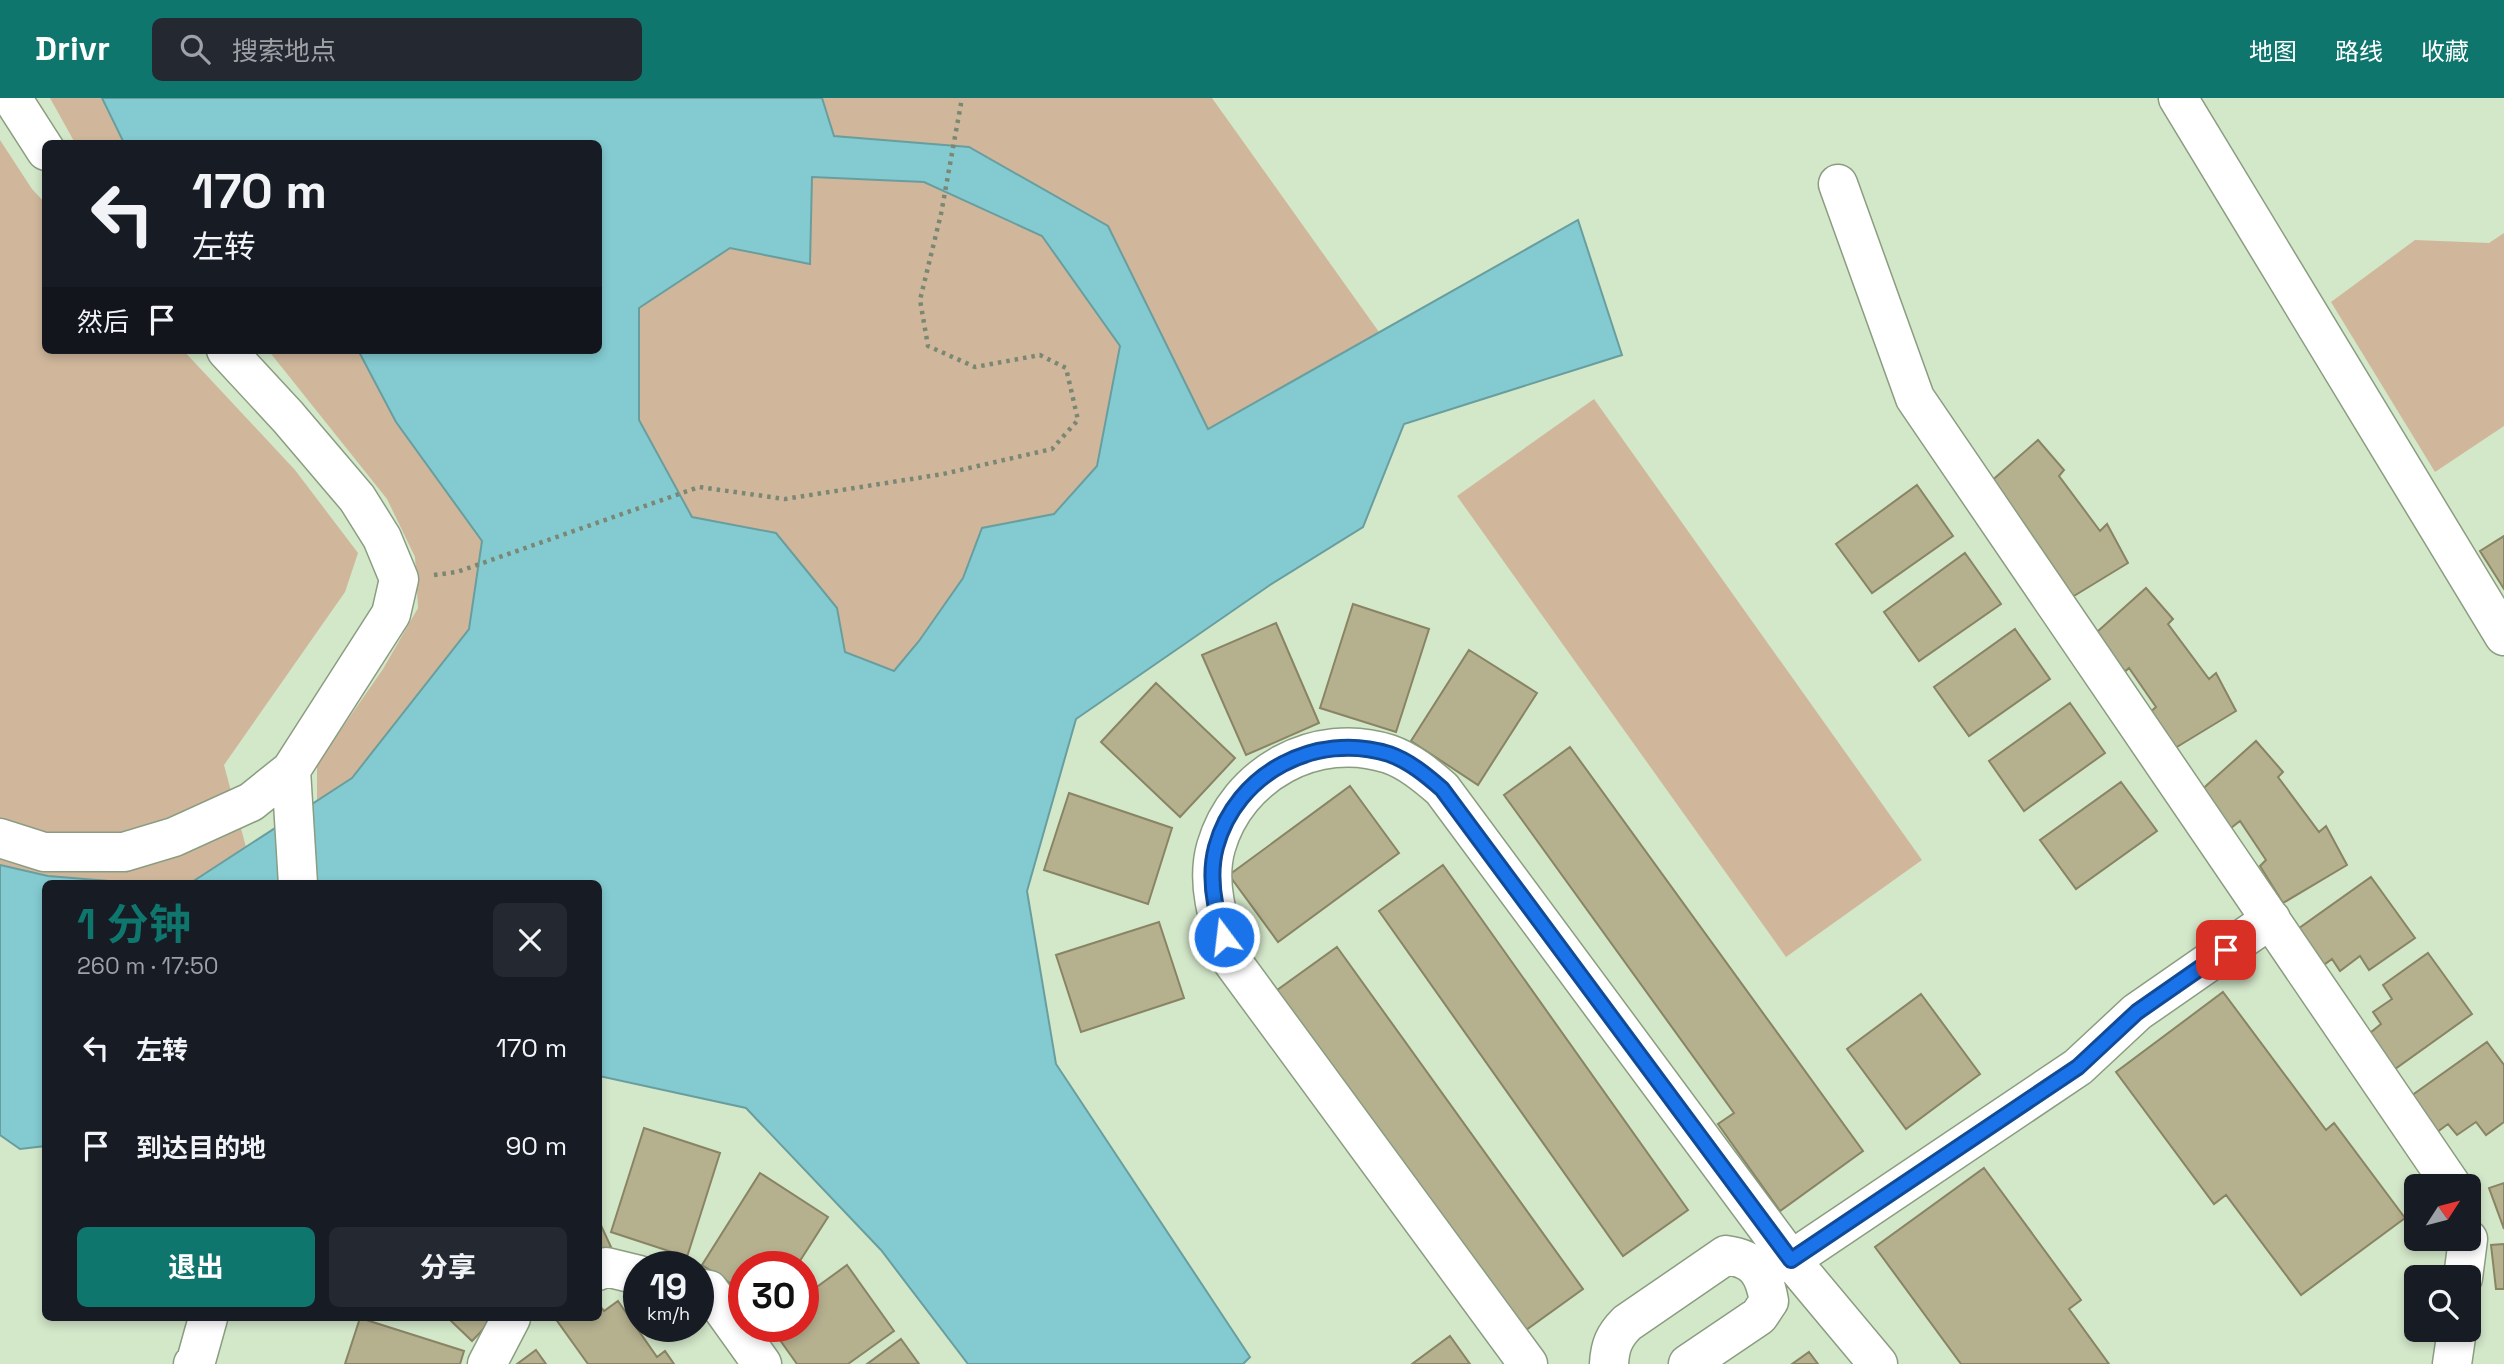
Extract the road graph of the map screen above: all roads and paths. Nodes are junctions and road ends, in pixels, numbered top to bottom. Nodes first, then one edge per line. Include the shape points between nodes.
1 (12, 98) edge
2 (962, 98) edge
3 (2178, 98) edge
4 (42, 145) edge
5 (1838, 184) dead end
6 (230, 354) edge
7 (457, 572) dead end
8 (2504, 636) edge
9 (292, 786) junction
10 (0, 838) edge
11 (298, 880) edge
12 (2271, 919) junction
13 (2444, 1174) edge
14 (1774, 1264) junction
15 (602, 1269) edge
16 (623, 1271) edge
17 (714, 1297) edge
18 (207, 1321) edge
19 (509, 1321) edge
20 (2455, 1342) edge
21 (193, 1364) edge
22 (487, 1364) edge
23 (762, 1364) edge
24 (1528, 1364) edge
25 (1609, 1364) edge
26 (1688, 1364) edge
27 (1878, 1364) edge
28 (2452, 1364) edge

1 - 4 street
2 - 7 path via 920,300 928,346 975,367 1040,355 1066,368 1079,420 1052,449 943,474 785,499 699,487
3 - 8 street
5 - 12 street via 1914,398
6 - 9 street via 357,498 382,538 399,579 391,614
9 - 10 street via 174,837 124,852 44,852
9 - 11 street
12 - 13 street
12 - 14 street via 2137,1012 2078,1067
14 - 24 street via 1442,789 1418,768 1390,754 1359,747 1317,750 1278,765 1250,787 1229,815 1216,848 1212,880 1216,912 1232,961
14 - 25 street via 1726,1255 1627,1323 1615,1335
14 - 26 street via 1765,1282 1769,1301 1759,1316
14 - 27 street
15 - 16 street
17 - 23 street
18 - 21 street
19 - 22 street
20 - 28 street

